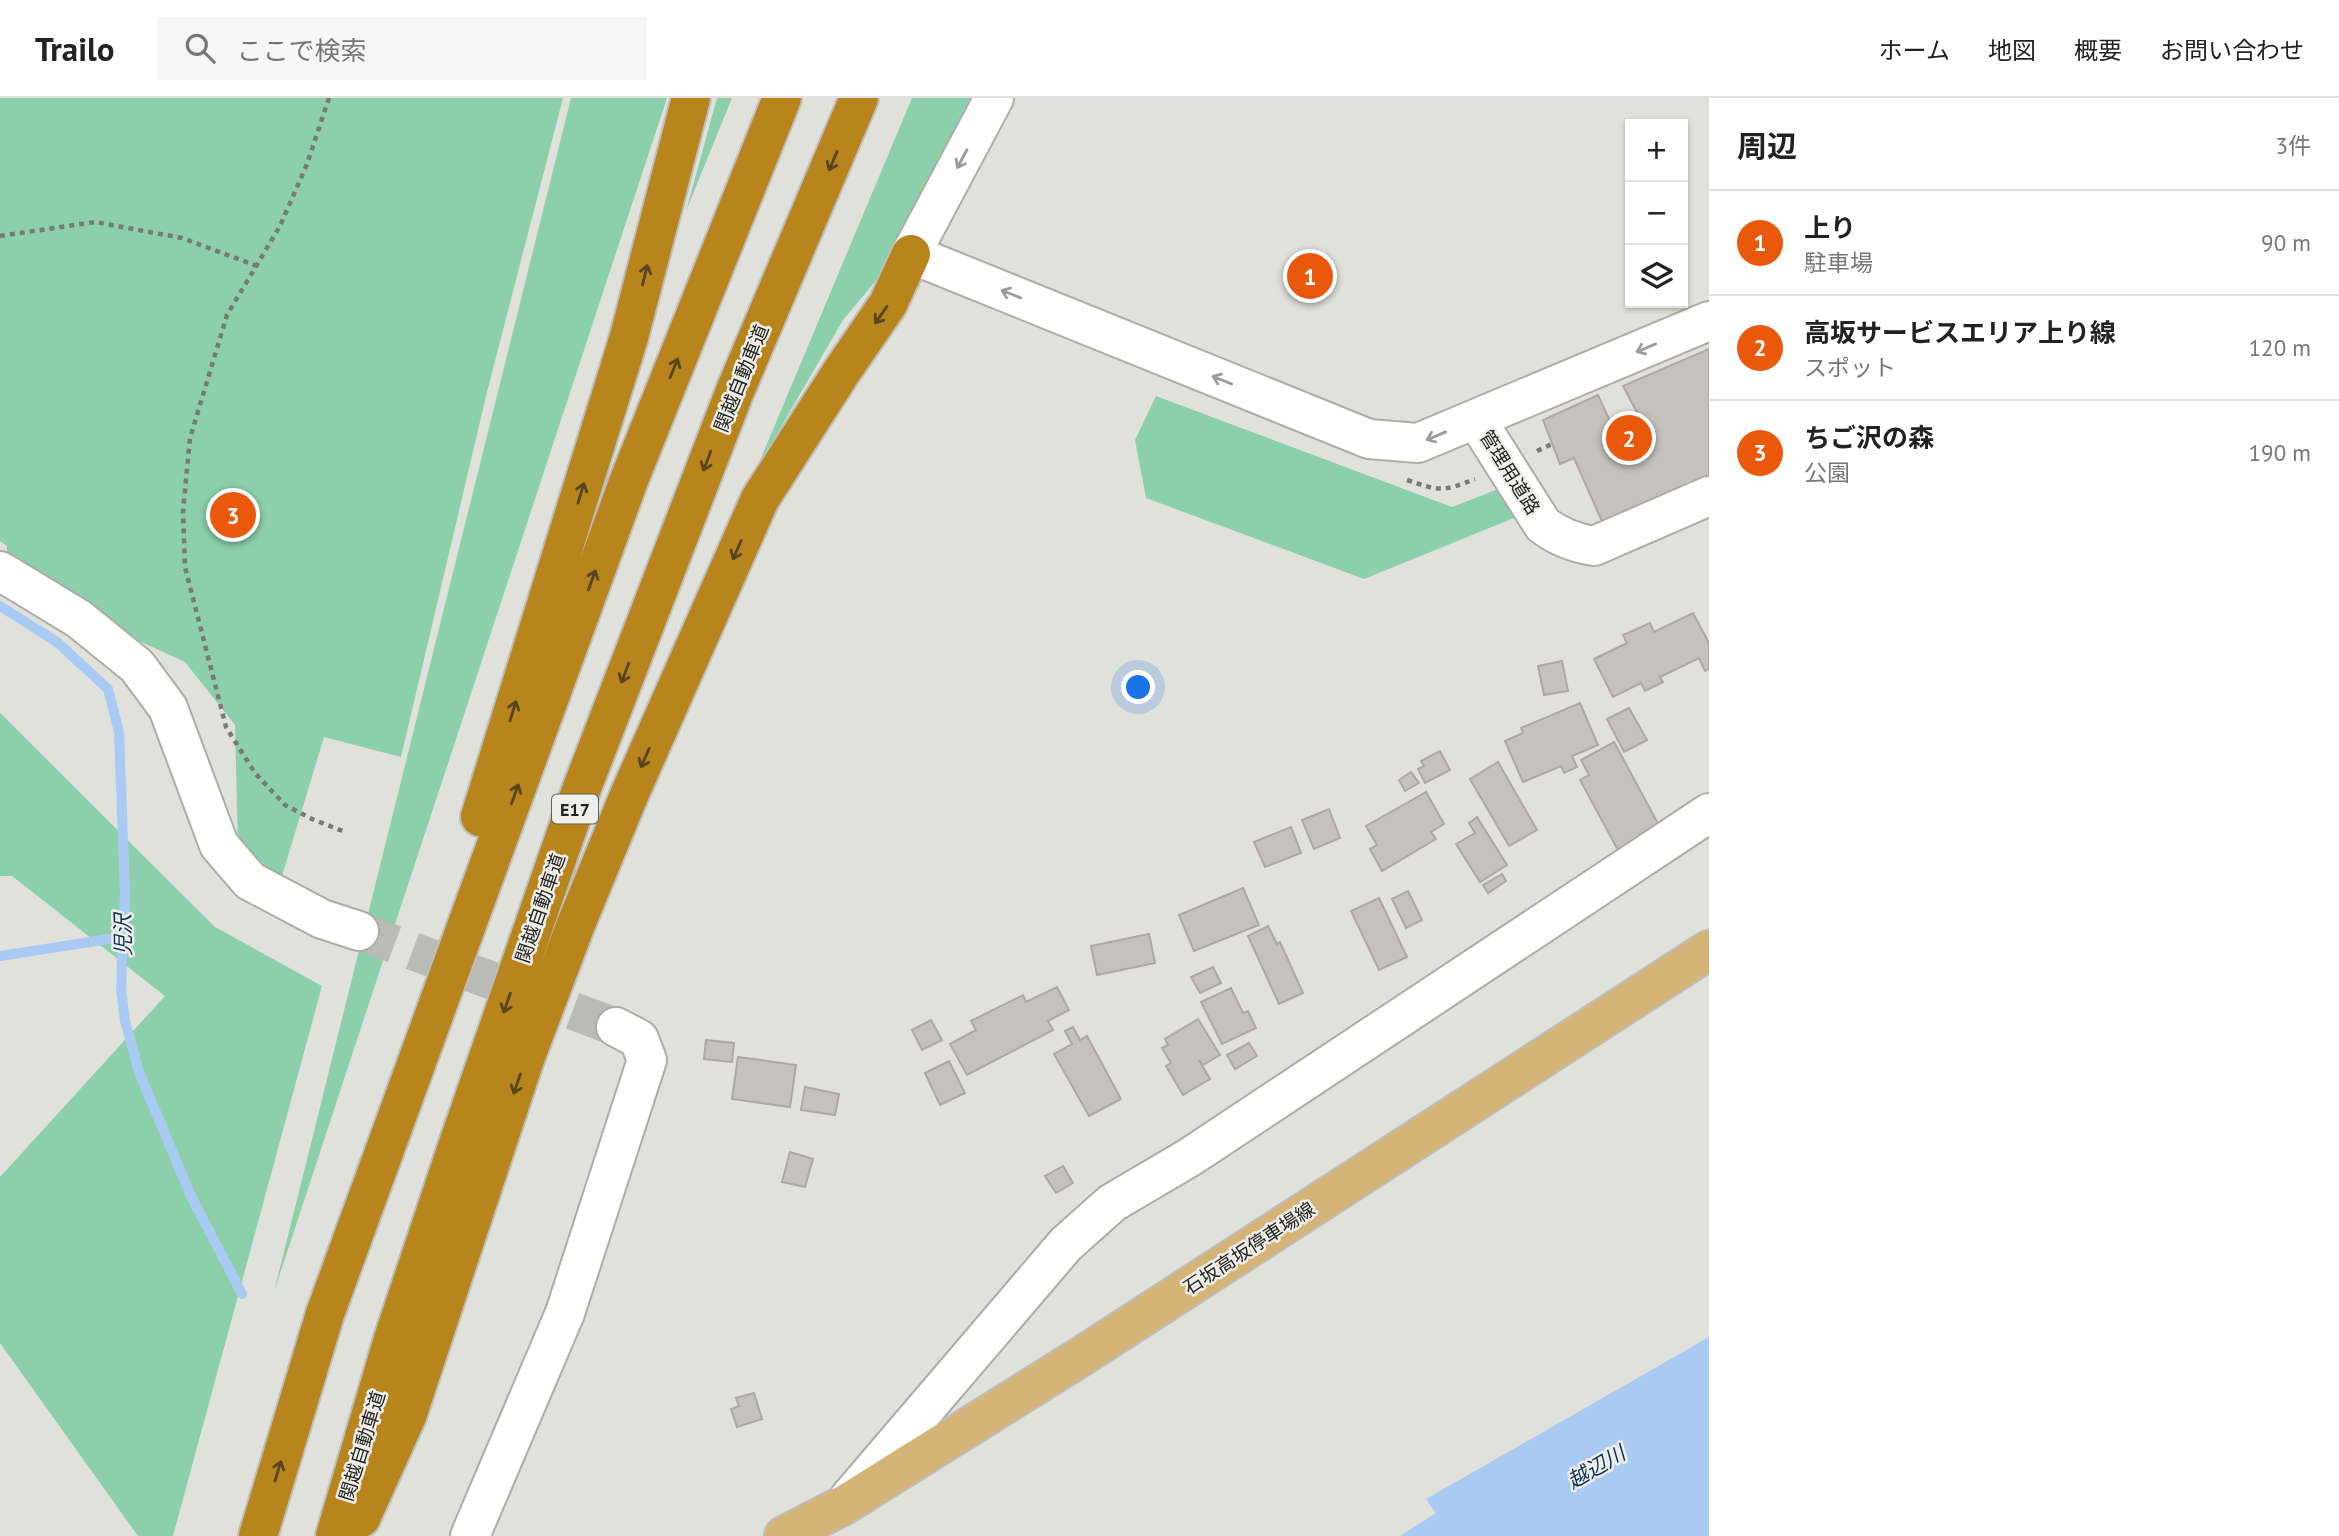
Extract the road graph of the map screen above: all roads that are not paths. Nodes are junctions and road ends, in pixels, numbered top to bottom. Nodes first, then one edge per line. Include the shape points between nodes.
1 (691, 98) edge
2 (782, 98) edge
3 (859, 98) edge
4 (994, 98) edge
5 (911, 254) junction
6 (1709, 321) edge
7 (1476, 419) junction
8 (1709, 496) edge
9 (0, 570) edge
10 (1709, 813) edge
11 (359, 931) tunnel mouth
12 (1709, 950) edge
13 (616, 1027) tunnel mouth
14 (325, 1314) junction
15 (844, 1505) junction
16 (258, 1536) edge
17 (335, 1536) edge
18 (352, 1536) edge
19 (470, 1536) edge
20 (784, 1536) edge

14 -> 1 highway via 629,337
14 -> 2 highway via 629,480
3 -> 17 highway, 関越自動車道 / E17 via 735,391 580,793 393,1339
4 -> 5 street
7 -> 5 street via 1418,443 1368,439
5 -> 18 highway via 888,304 760,499 630,793 525,1059 407,1416
6 -> 7 street
7 - 8 street, 管理用道路 via 1543,525 1576,543 1594,546
9 - 11 street via 79,619 137,666 168,708 219,845 250,881 322,919
10 - 15 street via 1190,1157 1112,1203 1066,1244
12 - 15 main road, 石坂高坂停車場線
13 - 19 street via 639,1039 647,1060 565,1313
16 -> 14 highway
15 - 20 main road, 石坂高坂停車場線

